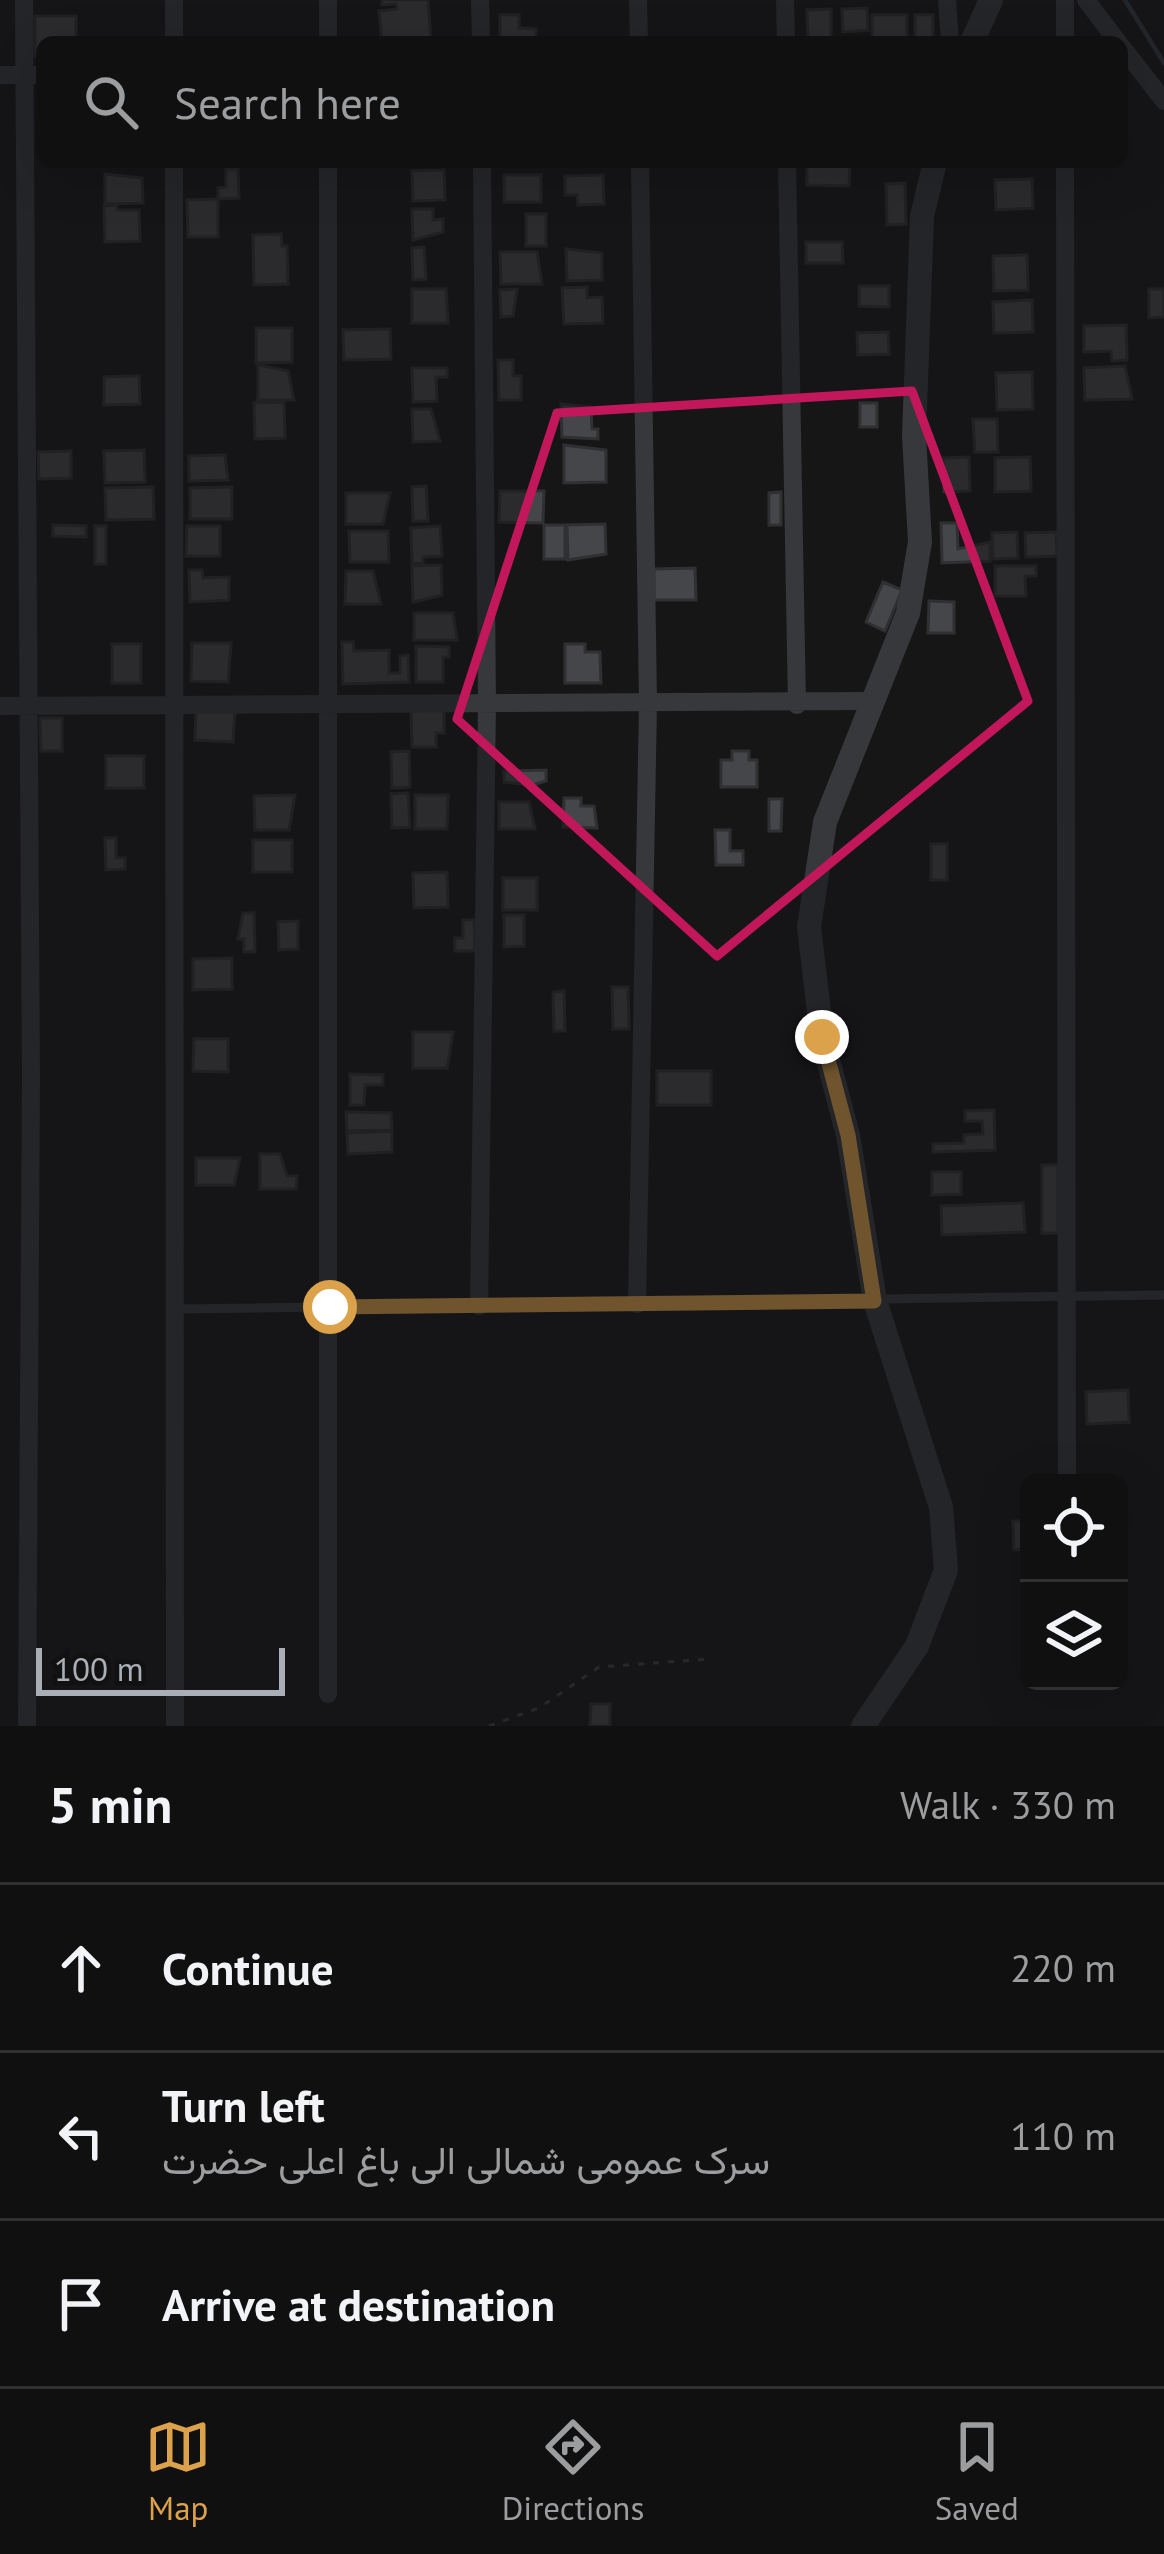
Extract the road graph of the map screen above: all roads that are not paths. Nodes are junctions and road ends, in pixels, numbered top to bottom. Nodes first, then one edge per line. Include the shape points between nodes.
1 (24, 0) edge
2 (174, 0) edge
3 (328, 0) edge
4 (480, 0) edge
5 (638, 0) edge
6 (785, 0) edge
7 (947, 0) edge
8 (991, 0) edge
9 (1065, 0) edge
10 (1086, 0) edge
11 (174, 36) edge
12 (328, 36) edge
13 (481, 36) edge
14 (639, 36) edge
15 (786, 36) edge
16 (950, 36) edge
17 (975, 36) edge
18 (1065, 36) edge
19 (1113, 36) edge
20 (1128, 55) edge
21 (0, 75) edge
22 (32, 75) edge
23 (1164, 101) edge
24 (174, 168) edge
25 (328, 168) edge
26 (482, 168) edge
27 (640, 168) edge
28 (787, 168) edge
29 (934, 168) edge
30 (1065, 168) edge
31 (869, 701) junction
32 (176, 703) junction
33 (487, 703) junction
34 (648, 704) junction
35 (25, 705) junction
36 (796, 705) junction
37 (0, 706) edge
38 (329, 706) junction
39 (1066, 1295) junction
40 (1164, 1295) edge
41 (874, 1301) junction
42 (637, 1304) junction
43 (479, 1306) junction
44 (330, 1307) junction
45 (178, 1309) junction
46 (1067, 1474) edge
47 (328, 1694) dead end
48 (27, 1726) edge
49 (175, 1726) edge
50 (863, 1726) edge

1 - 22 street
2 - 11 street
3 - 12 street
4 - 13 street
5 - 14 street
6 - 15 street
7 - 16 street
8 - 17 street
9 - 18 street
10 - 19 street
20 - 23 street
21 - 22 street
22 - 35 street
24 - 32 street
25 - 38 street
26 - 33 street
27 - 34 street
28 - 36 street
29 - 31 street via 922,216 914,436 920,542 908,613
30 - 39 street
31 - 36 street
31 - 41 street via 825,822 809,927 822,1037 848,1135
32 - 35 street
32 - 38 street
32 - 45 street
33 - 34 street
33 - 38 street
33 - 43 street
34 - 36 street
34 - 42 street
35 - 37 street
35 - 48 street
38 - 44 street
39 - 40 lane
39 - 41 lane
39 - 46 street
41 - 42 lane
41 - 50 street via 941,1507 946,1570 917,1646
42 - 43 lane
43 - 44 lane
44 - 45 lane
44 - 47 street
45 - 49 street

